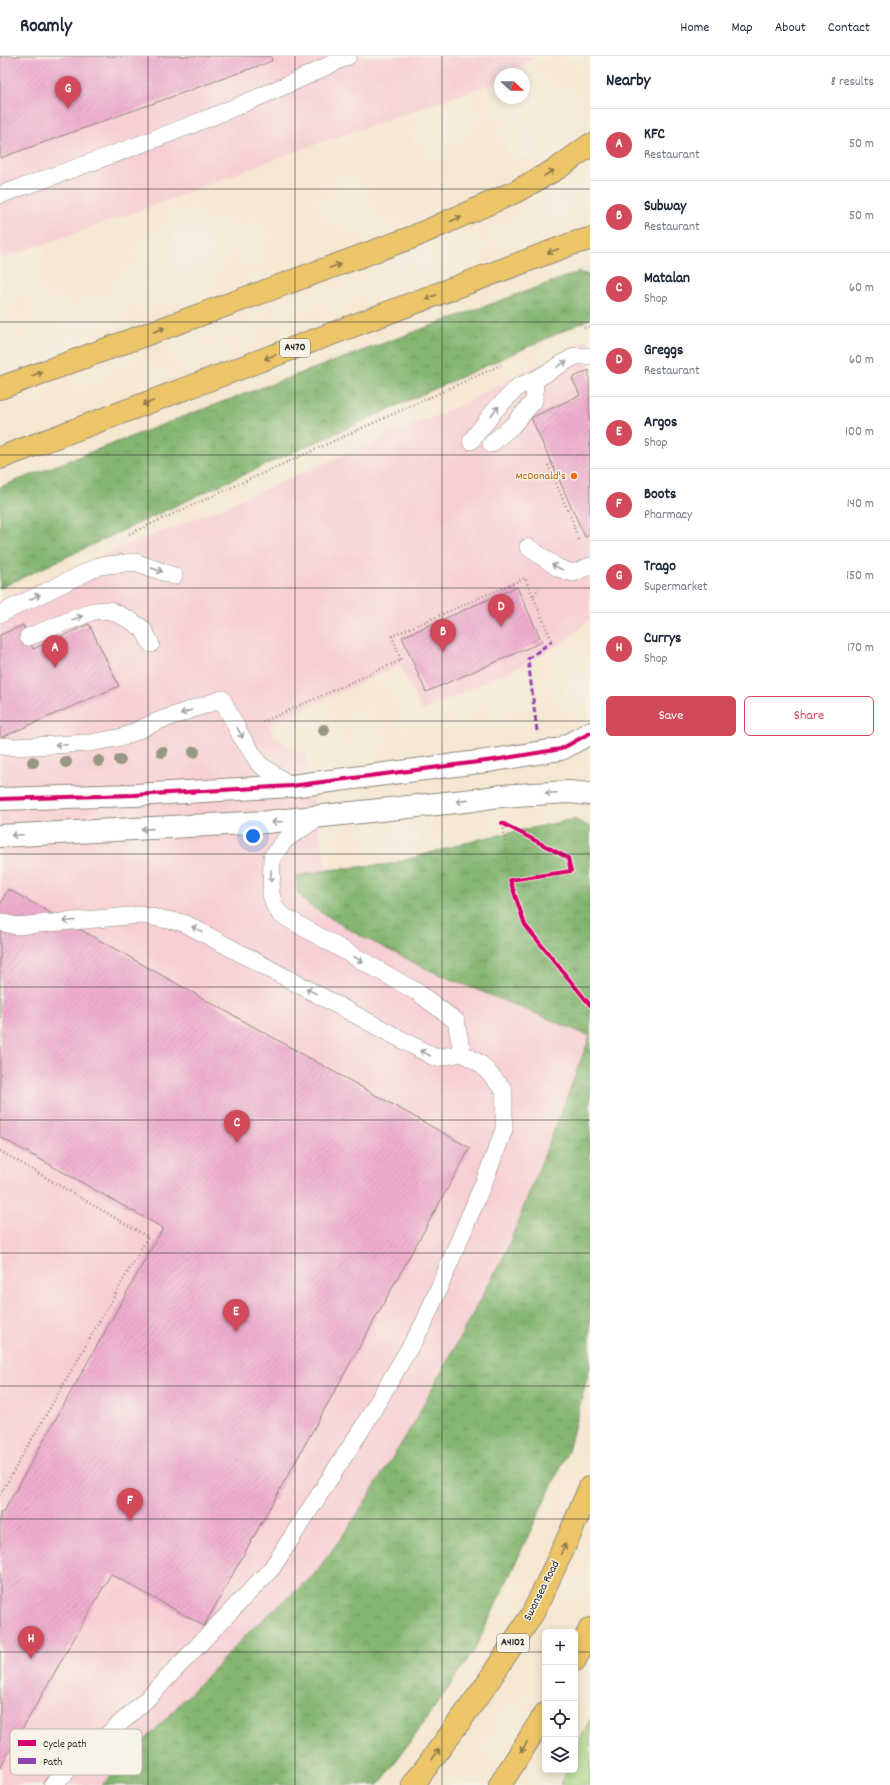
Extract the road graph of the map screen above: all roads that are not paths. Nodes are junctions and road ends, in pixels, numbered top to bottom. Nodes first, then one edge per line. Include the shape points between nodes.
1 (348, 56) edge
2 (590, 145) edge
3 (0, 195) edge
4 (590, 239) edge
5 (590, 356) edge
6 (536, 380) junction
7 (0, 388) edge
8 (471, 441) dead end
9 (491, 444) dead end
10 (0, 458) edge
11 (528, 547) dead end
12 (590, 566) edge
13 (174, 576) dead end
14 (0, 614) edge
15 (28, 637) dead end
16 (151, 644) dead end
17 (590, 733) edge
18 (0, 746) edge
19 (291, 786) junction
20 (590, 794) edge
21 (0, 799) edge
22 (318, 818) junction
23 (0, 836) edge
24 (0, 922) edge
25 (462, 1053) junction
26 (590, 1487) edge
27 (590, 1629) edge
28 (578, 1654) edge
29 (542, 1719) edge
30 (114, 1729) edge
31 (63, 1775) edge
32 (52, 1785) edge
33 (412, 1785) edge
34 (500, 1785) edge

1 - 3 lane via 170,134
7 -> 2 main road via 413,237 515,192 558,168
4 -> 10 main road, A470
6 -> 5 lane via 575,356
8 -> 6 lane via 495,410 519,386
6 - 9 lane via 534,401 512,426
12 -> 11 lane via 574,573 558,568
14 -> 13 lane via 99,566 135,562
15 -> 16 lane via 94,611 109,610 143,629
17 - 19 street via 561,749
18 - 19 lane via 90,743 123,737 158,721 222,698 241,736 259,764
19 - 21 street
20 -> 22 street via 569,792 500,796
22 -> 23 street
22 -> 25 lane via 285,840 272,857 271,894 274,905 280,914 417,992 456,1021
25 -> 24 lane via 436,1058 184,923 140,915 16,926
25 - 30 lane via 481,1064 504,1090 504,1130 424,1322 364,1427 272,1568 147,1699
33 -> 26 main road, Swansea Road / A4102 via 484,1688 533,1613
27 - 28 main road
29 -> 34 main road
31 - 32 lane

